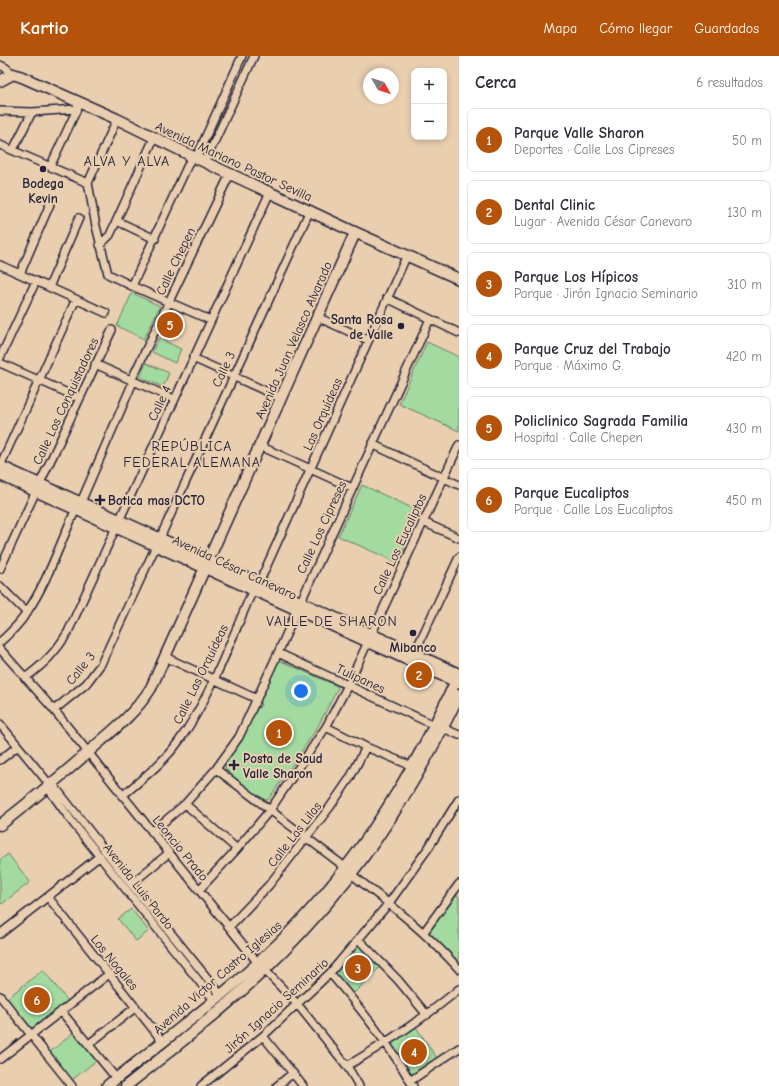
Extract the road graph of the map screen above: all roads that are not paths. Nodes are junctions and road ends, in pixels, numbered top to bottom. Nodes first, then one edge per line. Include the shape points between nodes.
1 (242, 56) edge
2 (254, 56) edge
3 (0, 65) edge
4 (13, 74) junction
5 (0, 81) edge
6 (79, 106) junction
7 (0, 111) edge
8 (32, 112) junction
9 (117, 119) junction
10 (154, 138) junction
11 (0, 145) edge
12 (13, 150) junction
13 (198, 159) junction
14 (50, 167) junction
15 (230, 174) junction
16 (88, 183) junction
17 (270, 192) junction
18 (50, 204) dead end
19 (310, 210) junction
20 (79, 218) dead end
21 (117, 220) junction
22 (353, 231) junction
23 (155, 239) junction
24 (100, 244) junction
25 (407, 255) junction
26 (0, 265) edge
27 (20, 274) junction
28 (459, 279) edge
29 (36, 281) junction
30 (132, 286) junction
31 (48, 287) junction
32 (388, 298) junction
33 (76, 299) junction
34 (168, 302) junction
35 (106, 313) dead end
36 (317, 317) junction
37 (430, 319) junction
38 (210, 320) junction
39 (112, 330) dead end
40 (459, 333) edge
41 (368, 340) junction
42 (0, 358) edge
43 (193, 358) junction
44 (0, 363) edge
45 (95, 364) junction
46 (233, 376) junction
47 (39, 380) junction
48 (132, 381) junction
49 (279, 397) junction
50 (79, 398) junction
51 (174, 399) junction
52 (372, 444) junction
53 (459, 444) edge
54 (260, 446) junction
55 (0, 466) edge
56 (310, 470) junction
57 (0, 475) edge
58 (444, 477) junction
59 (459, 485) edge
60 (38, 487) junction
61 (352, 488) junction
62 (78, 506) junction
63 (423, 522) junction
64 (118, 524) junction
65 (459, 538) edge
66 (158, 542) junction
67 (459, 557) edge
68 (204, 563) junction
69 (0, 569) edge
70 (0, 586) edge
71 (256, 587) junction
72 (298, 606) junction
73 (27, 613) junction
74 (369, 638) junction
75 (0, 642) edge
76 (0, 649) edge
77 (278, 653) junction
78 (414, 654) junction
79 (165, 657) junction
80 (458, 677) edge
81 (25, 678) junction
82 (214, 679) junction
83 (348, 685) junction
84 (459, 695) edge
85 (257, 699) junction
86 (54, 710) junction
87 (0, 724) edge
88 (326, 727) junction
89 (438, 727) junction
90 (459, 735) edge
91 (18, 746) junction
92 (366, 747) junction
93 (87, 751) junction
94 (0, 760) edge
95 (412, 766) junction
96 (216, 769) junction
97 (48, 783) junction
98 (122, 796) junction
99 (459, 799) edge
100 (185, 804) junction
101 (270, 810) junction
102 (0, 818) edge
103 (0, 825) edge
104 (152, 832) junction
105 (306, 838) junction
106 (237, 849) junction
107 (168, 852) junction
108 (100, 856) junction
109 (348, 871) junction
110 (131, 884) junction
111 (198, 890) junction
112 (458, 890) edge
113 (48, 897) junction
114 (389, 903) junction
115 (229, 927) junction
116 (424, 932) junction
117 (0, 934) edge
118 (359, 940) junction
119 (261, 966) junction
120 (459, 969) edge
121 (330, 973) junction
122 (109, 974) junction
123 (459, 989) edge
124 (0, 996) edge
125 (217, 998) junction
126 (298, 1004) junction
127 (136, 1007) junction
128 (61, 1011) junction
129 (427, 1015) junction
130 (31, 1034) junction
131 (263, 1036) junction
132 (163, 1042) junction
133 (387, 1043) junction
134 (89, 1044) junction
135 (459, 1048) edge
136 (0, 1059) edge
137 (347, 1066) junction
138 (293, 1073) junction
139 (120, 1075) junction
140 (412, 1083) edge
141 (131, 1085) edge
142 (72, 1086) edge
143 (107, 1086) edge
144 (201, 1086) edge
145 (277, 1086) edge
146 (303, 1086) edge
147 (359, 1086) edge

1 - 13 street
2 - 13 street
3 - 4 street, Avenida Mariano Pastor Sevilla
4 - 5 street
4 - 6 street, Avenida Mariano Pastor Sevilla
6 - 8 street
6 - 9 street, Avenida Mariano Pastor Sevilla
6 - 14 street
7 - 8 street
8 - 12 street
9 - 10 street, Avenida Mariano Pastor Sevilla
9 - 16 street
10 - 13 street, Avenida Mariano Pastor Sevilla
10 - 21 street
11 - 12 street
12 - 14 street
13 - 15 street, Avenida Mariano Pastor Sevilla
13 - 23 street
14 - 16 street
15 - 17 street, Avenida Mariano Pastor Sevilla
15 - 34 street, Calle Chepen
16 - 24 street
17 - 19 street, Avenida Mariano Pastor Sevilla
17 - 38 street, Calle 4
18 - 27 street
19 - 22 street, Avenida Mariano Pastor Sevilla
19 - 46 street, Calle 3
20 - 31 street
21 - 23 street
21 - 24 street via 110,235
22 - 25 street, Avenida Mariano Pastor Sevilla
22 - 36 street, Avenida Juan Velasco Alvarado
22 - 49 street, Avenida Juan Velasco Alvarado
23 - 30 street
24 - 30 street via 108,274
25 - 28 street, Avenida Mariano Pastor Sevilla
25 - 32 street, Las Orquídeas
26 - 27 street
27 - 29 street
29 - 31 street
29 - 42 street
30 - 34 street
31 - 33 street
32 - 37 street
32 - 41 street, Las Orquídeas
33 - 35 street
33 - 47 street
34 - 38 street
34 - 48 street, Calle Chepen
36 - 41 street
36 - 49 street, Avenida Juan Velasco Alvarado
37 - 40 street
37 - 52 street, Calle Los Cipreses
38 - 43 street, Calle 4
39 - 45 street, Calle Los Conquistadores
41 - 56 street, Las Orquídeas
43 - 46 street
43 - 51 street, Calle 4
44 - 47 street
45 - 48 street
45 - 50 street, Calle Los Conquistadores
46 - 49 street
46 - 66 street, Calle 3
47 - 50 street
47 - 55 street
48 - 51 street
48 - 62 street, Calle Chepen
49 - 54 street, Avenida Juan Velasco Alvarado
49 - 68 street, Avenida Juan Velasco Alvarado
50 - 60 street, Calle Los Conquistadores
51 - 64 street, Calle 4
52 - 58 street
52 - 61 street, Calle Los Cipreses
53 - 58 street, Calle Los Eucaliptos
54 - 56 street
54 - 68 street, Avenida Juan Velasco Alvarado
55 - 60 street, Avenida César Canevaro
56 - 61 street
56 - 71 street, Las Orquídeas
57 - 60 street, Avenida César Canevaro
58 - 59 street
58 - 63 street, Calle Los Eucaliptos
60 - 62 street, Avenida César Canevaro
60 - 69 street, Calle Los Conquistadores
61 - 72 street, Calle Los Cipreses
62 - 64 street, Avenida César Canevaro
62 - 73 street, Calle Chepen
63 - 65 street
63 - 74 street, Calle Los Eucaliptos
64 - 66 street, Avenida César Canevaro
64 - 81 street, Calle 4 via 60,646 50,658
66 - 68 street, Avenida César Canevaro
66 - 86 street, Calle 3 via 101,664 86,684
67 - 78 street
68 - 71 street, Avenida César Canevaro
68 - 79 street, Avenida Juan Velasco Alvarado
68 - 93 street, Avenida Juan Velasco Alvarado via 139,695
70 - 73 street
71 - 72 street, Avenida César Canevaro
71 - 82 street, Calle Las Orquídeas
72 - 74 street, Avenida César Canevaro
72 - 77 street, Calle Los Cipreses
73 - 75 street, Calle Chepen
74 - 78 street, Avenida César Canevaro
74 - 80 street, Avenida César Canevaro
74 - 83 street, Calle Los Eucaliptos
76 - 81 street, Leoncio Prado
77 - 83 street, Tulipanes
77 - 85 street, Calle Los Cipreses
78 - 80 street, Avenida César Canevaro
79 - 82 street
79 - 93 street, Avenida Juan Velasco Alvarado via 151,688 141,702 124,721
80 - 89 street, Avenida Victor Castro Iglesias
81 - 86 street, Leoncio Prado
82 - 85 street
82 - 98 street, Calle Las Orquídeas via 179,742
83 - 88 street, Calle Los Eucaliptos
83 - 89 street, Tulipanes
84 - 89 street, Avenida Victor Castro Iglesias
85 - 96 street, Calle Los Cipreses via 239,737
86 - 93 street, Leoncio Prado
87 - 91 street, Avenida Luis Pardo
88 - 92 street
88 - 101 street, Calle Los Eucaliptos
89 - 90 street, Tulipanes
89 - 95 street, Avenida Victor Castro Iglesias
89 - 109 street, Avenida Victor Castro Iglesias via 413,783 382,833
91 - 94 street
91 - 97 street, Avenida Luis Pardo
92 - 95 street
92 - 105 street, Calle Las Lilas via 350,778
93 - 97 street, Avenida Juan Velasco Alvarado
93 - 98 street, Leoncio Prado
95 - 109 street, Avenida Victor Castro Iglesias
96 - 100 street, Calle Los Cipreses
96 - 101 street
97 - 102 street, Avenida Juan Velasco Alvarado
97 - 103 street, Avenida Juan Velasco Alvarado
97 - 108 street, Avenida Luis Pardo via 50,791 73,824
97 - 110 street, Avenida Luis Pardo via 55,787
98 - 104 street, Leoncio Prado
99 - 114 street, Jirón Ignacio Seminario
100 - 104 street, Calle Los Cipreses
100 - 106 street
101 - 105 street
101 - 106 street, Calle Los Eucaliptos
104 - 107 street, Leoncio Prado
105 - 109 street
105 - 115 street, Calle Las Lilas via 269,885
106 - 111 street, Calle Los Eucaliptos
107 - 110 street
107 - 111 street, Leoncio Prado
108 - 113 street
108 - 125 street, Avenida Luis Pardo
109 - 114 street
109 - 119 street, Avenida Victor Castro Iglesias via 317,915
110 - 125 street, Avenida Luis Pardo
111 - 115 street, Leoncio Prado
112 - 116 street
113 - 117 street
113 - 122 street, Los Nogales
114 - 116 street
114 - 118 street, Jirón Ignacio Seminario
115 - 119 street, Leoncio Prado
116 - 120 street
118 - 121 street, Jirón Ignacio Seminario
118 - 129 street via 398,980
119 - 125 street, Avenida Victor Castro Iglesias
119 - 126 street, Leoncio Prado
119 - 141 street, Avenida Victor Castro Iglesias via 204,1024
121 - 126 street, Jirón Ignacio Seminario
121 - 133 street
122 - 127 street, Los Nogales
122 - 128 street
123 - 129 street
124 - 130 street
125 - 132 street, Avenida Victor Castro Iglesias
126 - 131 street, Jirón Ignacio Seminario
126 - 137 street, Leoncio Prado
127 - 132 street, Los Nogales
127 - 134 street
128 - 130 street
128 - 134 street
129 - 133 street
130 - 136 street
130 - 142 street
131 - 138 street
131 - 144 street, Jirón Ignacio Seminario
132 - 139 street, Avenida Victor Castro Iglesias
133 - 137 street
133 - 140 street
134 - 139 street
135 - 140 street
137 - 147 street, Leoncio Prado
138 - 145 street
138 - 146 street
139 - 141 street
139 - 143 street, Avenida Victor Castro Iglesias

